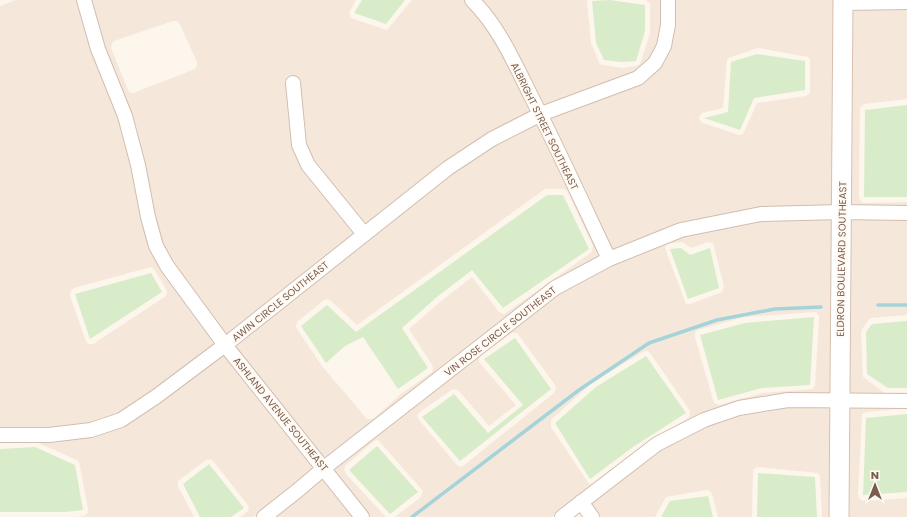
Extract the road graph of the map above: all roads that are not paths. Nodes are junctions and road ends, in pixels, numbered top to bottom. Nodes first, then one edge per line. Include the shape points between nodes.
1 (84, 0) edge
2 (472, 0) edge
3 (668, 0) edge
4 (843, 2) edge
5 (907, 2) edge
6 (293, 83) dead end
7 (541, 114) junction
8 (842, 212) junction
9 (907, 213) edge
10 (364, 234) junction
11 (609, 259) junction
12 (225, 345) junction
13 (840, 401) junction
14 (907, 401) edge
15 (0, 435) edge
16 (324, 468) junction
17 (581, 502) junction
18 (264, 517) edge
19 (362, 517) edge
20 (562, 517) edge
21 (592, 517) edge
22 (839, 517) edge

1 - 12 street, ASHLAND AVENUE SOUTHEAST via 98,49 125,116 156,246 167,266
2 - 7 street, ALBRIGHT STREET SOUTHEAST via 505,43
3 - 7 street, AWIN CIRCLE SOUTHEAST via 668,25 664,46 656,63 638,78
4 - 5 street
4 - 8 street, ELDRON BOULEVARD SOUTHEAST
6 - 10 street via 299,145 308,165
7 - 10 street, AWIN CIRCLE SOUTHEAST via 492,139 448,168
7 - 11 street, ALBRIGHT STREET SOUTHEAST
8 - 9 street, VIN ROSE CIRCLE SOUTHEAST
8 - 11 street, VIN ROSE CIRCLE SOUTHEAST via 761,214 681,230
8 - 13 street, ELDRON BOULEVARD SOUTHEAST
10 - 12 street, AWIN CIRCLE SOUTHEAST
11 - 16 street, VIN ROSE CIRCLE SOUTHEAST via 555,288
12 - 15 street, AWIN CIRCLE SOUTHEAST via 121,420 91,430 49,435
12 - 16 street, ASHLAND AVENUE SOUTHEAST
13 - 14 street
13 - 17 street via 788,400 739,408 704,420 658,444
13 - 22 street, ELDRON BOULEVARD SOUTHEAST
16 - 18 street, VIN ROSE CIRCLE SOUTHEAST
16 - 19 street, ASHLAND AVENUE SOUTHEAST
17 - 20 street
17 - 21 street

